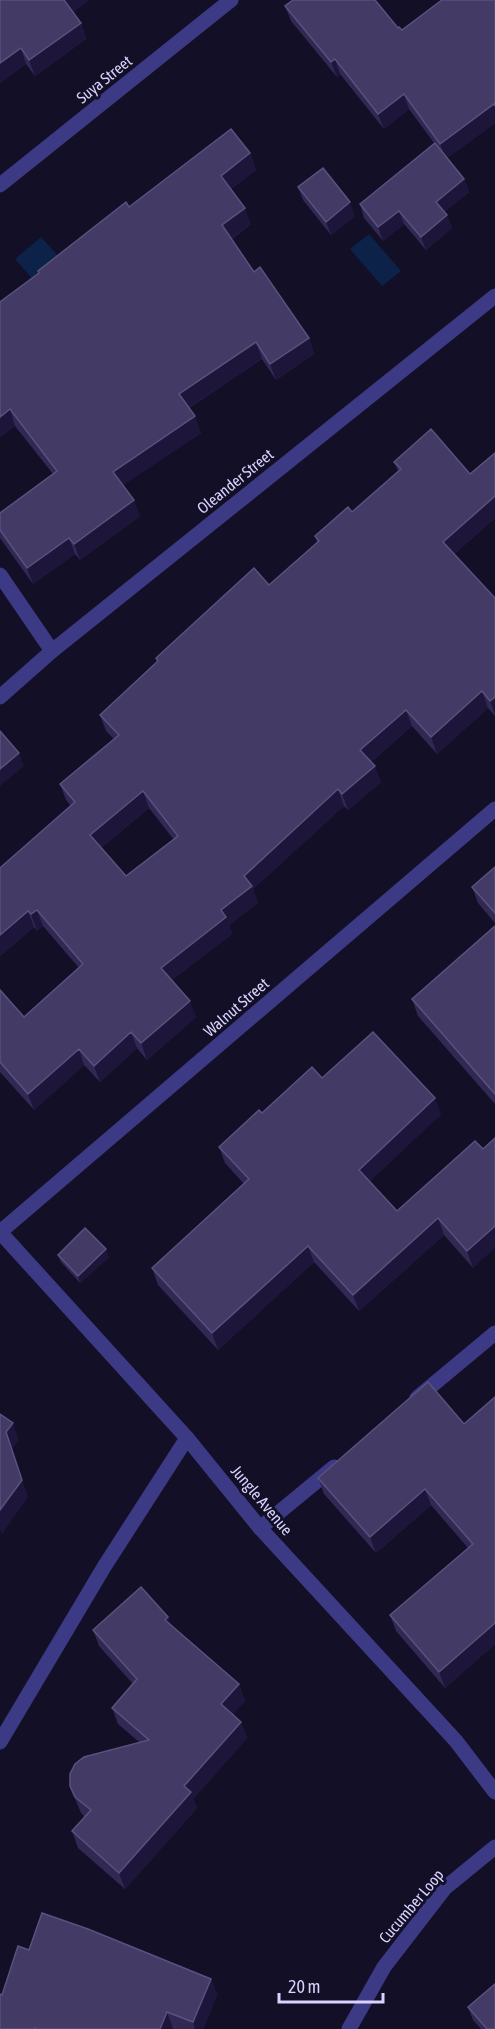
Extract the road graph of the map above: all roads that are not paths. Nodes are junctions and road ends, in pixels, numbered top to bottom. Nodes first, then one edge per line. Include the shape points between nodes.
1 (231, 0) edge
2 (0, 185) edge
3 (495, 296) edge
4 (0, 575) edge
5 (52, 651) junction
6 (0, 697) edge
7 (495, 809) edge
8 (0, 1232) edge
9 (495, 1333) edge
10 (405, 1408) edge
11 (187, 1438) junction
12 (341, 1461) edge
13 (260, 1528) junction
14 (0, 1742) edge
15 (495, 1792) edge
16 (495, 1847) edge
17 (349, 2029) edge

1 - 2 street, Suya Street
3 - 5 street, Oleander Street
4 - 5 street
5 - 6 street, Oleander Street
7 - 8 street, Walnut Street
8 - 11 street, Jungle Avenue
9 - 10 street
11 - 13 street, Jungle Avenue
11 - 14 street via 104,1567
12 - 13 street
13 - 15 street, Jungle Avenue via 456,1741
16 - 17 street, Cucumber Loop via 445,1888 384,1966

